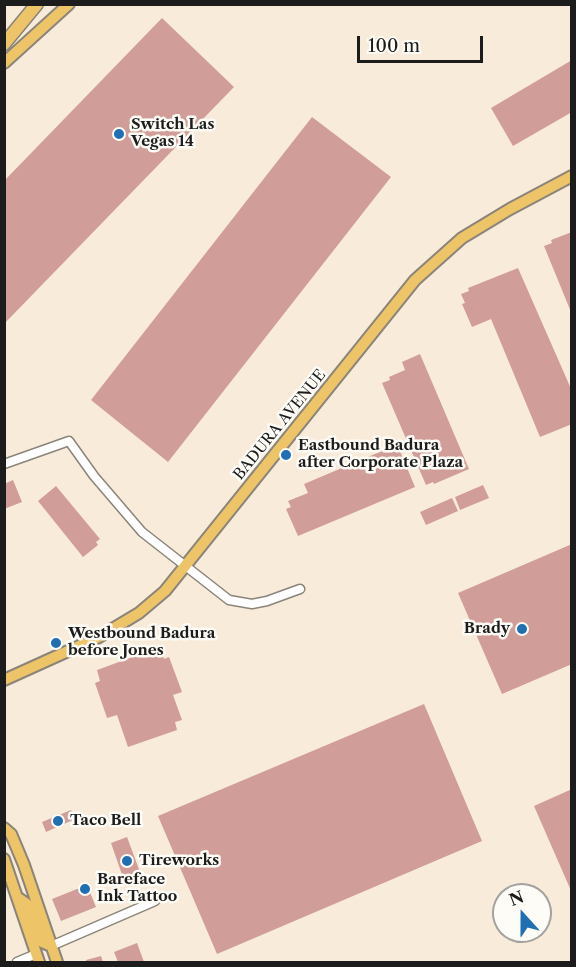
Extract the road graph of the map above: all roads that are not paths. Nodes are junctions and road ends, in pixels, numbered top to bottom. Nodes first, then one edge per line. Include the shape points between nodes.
1 (37, 4) edge
2 (69, 4) edge
3 (4, 44) edge
4 (4, 63) edge
5 (572, 176) edge
6 (4, 464) edge
7 (186, 566) junction
8 (300, 589) dead end
9 (4, 680) edge
10 (4, 828) edge
11 (4, 859) edge
12 (17, 897) junction
13 (155, 901) dead end
14 (51, 946) junction
15 (38, 958) edge
16 (17, 963) edge
17 (47, 963) edge
18 (57, 963) edge

1 - 3 highway
2 - 4 main road
5 - 7 main road, BADURA AVENUE via 462,238 414,280
6 - 7 street via 69,441 142,532
7 - 8 street via 238,603 267,601
7 - 9 main road, BADURA AVENUE via 139,613 99,637
10 - 14 main road via 20,855
11 - 12 main road
12 - 14 main road via 27,904 42,942
12 - 15 main road
13 - 14 street
14 - 18 main road
15 - 16 street
15 - 17 main road

